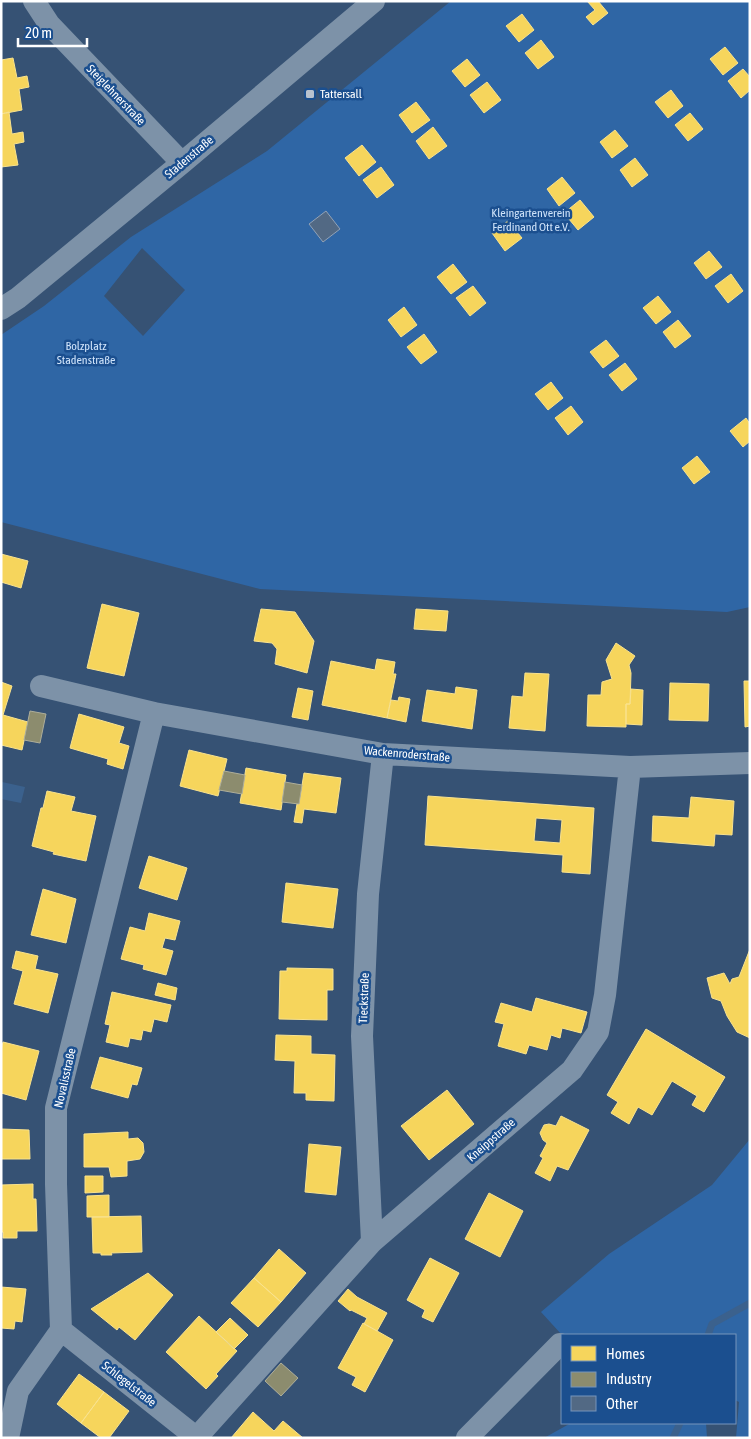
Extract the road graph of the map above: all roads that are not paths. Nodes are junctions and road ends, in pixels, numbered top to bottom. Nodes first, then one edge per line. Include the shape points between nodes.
1 (34, 1) edge
2 (374, 1) edge
3 (182, 163) junction
4 (1, 309) edge
5 (41, 686) dead end
6 (154, 713) junction
7 (383, 754) junction
8 (750, 763) edge
9 (630, 767) junction
10 (372, 1242) junction
11 (61, 1330) junction
12 (560, 1344) dead end
13 (8, 1438) edge
14 (197, 1438) edge
15 (467, 1438) edge

1 - 3 street, Steiglehnerstraße via 49,24
2 - 3 street, Stadenstraße
3 - 4 street, Stadenstraße
5 - 6 street, Wackenroderstraße
6 - 7 street, Wackenroderstraße
6 - 11 street, Novalisstraße via 56,1108
7 - 9 street, Wackenroderstraße
7 - 10 street, Tieckstraße via 368,894 362,1036
8 - 9 street, Wackenroderstraße
9 - 10 street, Kneippstraße via 605,995 598,1032 572,1070
10 - 14 street, Kneippstraße
11 - 13 street via 18,1390
11 - 14 street, Schlegelstraße
12 - 15 street

